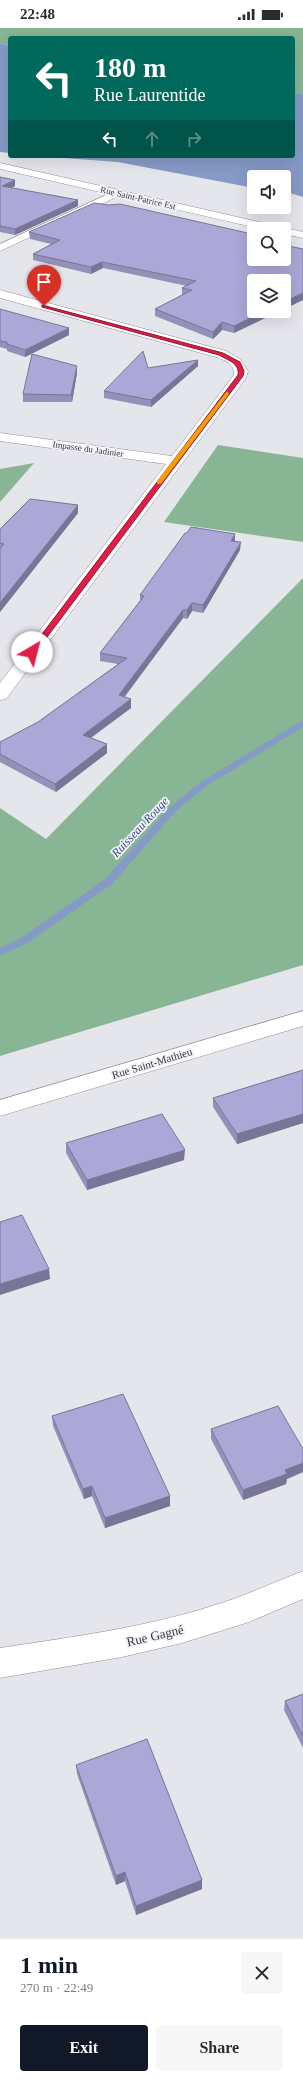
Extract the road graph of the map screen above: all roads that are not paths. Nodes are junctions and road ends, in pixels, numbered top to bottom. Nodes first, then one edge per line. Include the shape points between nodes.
1 (0, 166) edge
2 (117, 193) junction
3 (247, 222) edge
4 (291, 232) edge
5 (303, 235) edge
6 (0, 248) edge
7 (0, 294) edge
8 (0, 437) edge
9 (176, 461) junction
10 (0, 695) edge
11 (303, 1018) edge
12 (0, 1108) edge
13 (303, 1585) edge
14 (0, 1663) edge

1 - 2 street, Rue Saint-Patrice Est
2 - 3 street, Rue Saint-Patrice Est
2 - 6 street
4 - 5 street
7 - 9 street via 221,354 238,363 241,375
8 - 9 street, Impasse du Jadinier
9 - 10 street
11 - 12 street, Rue Saint-Mathieu
13 - 14 street, Rue Gagné via 242,1611 164,1634

